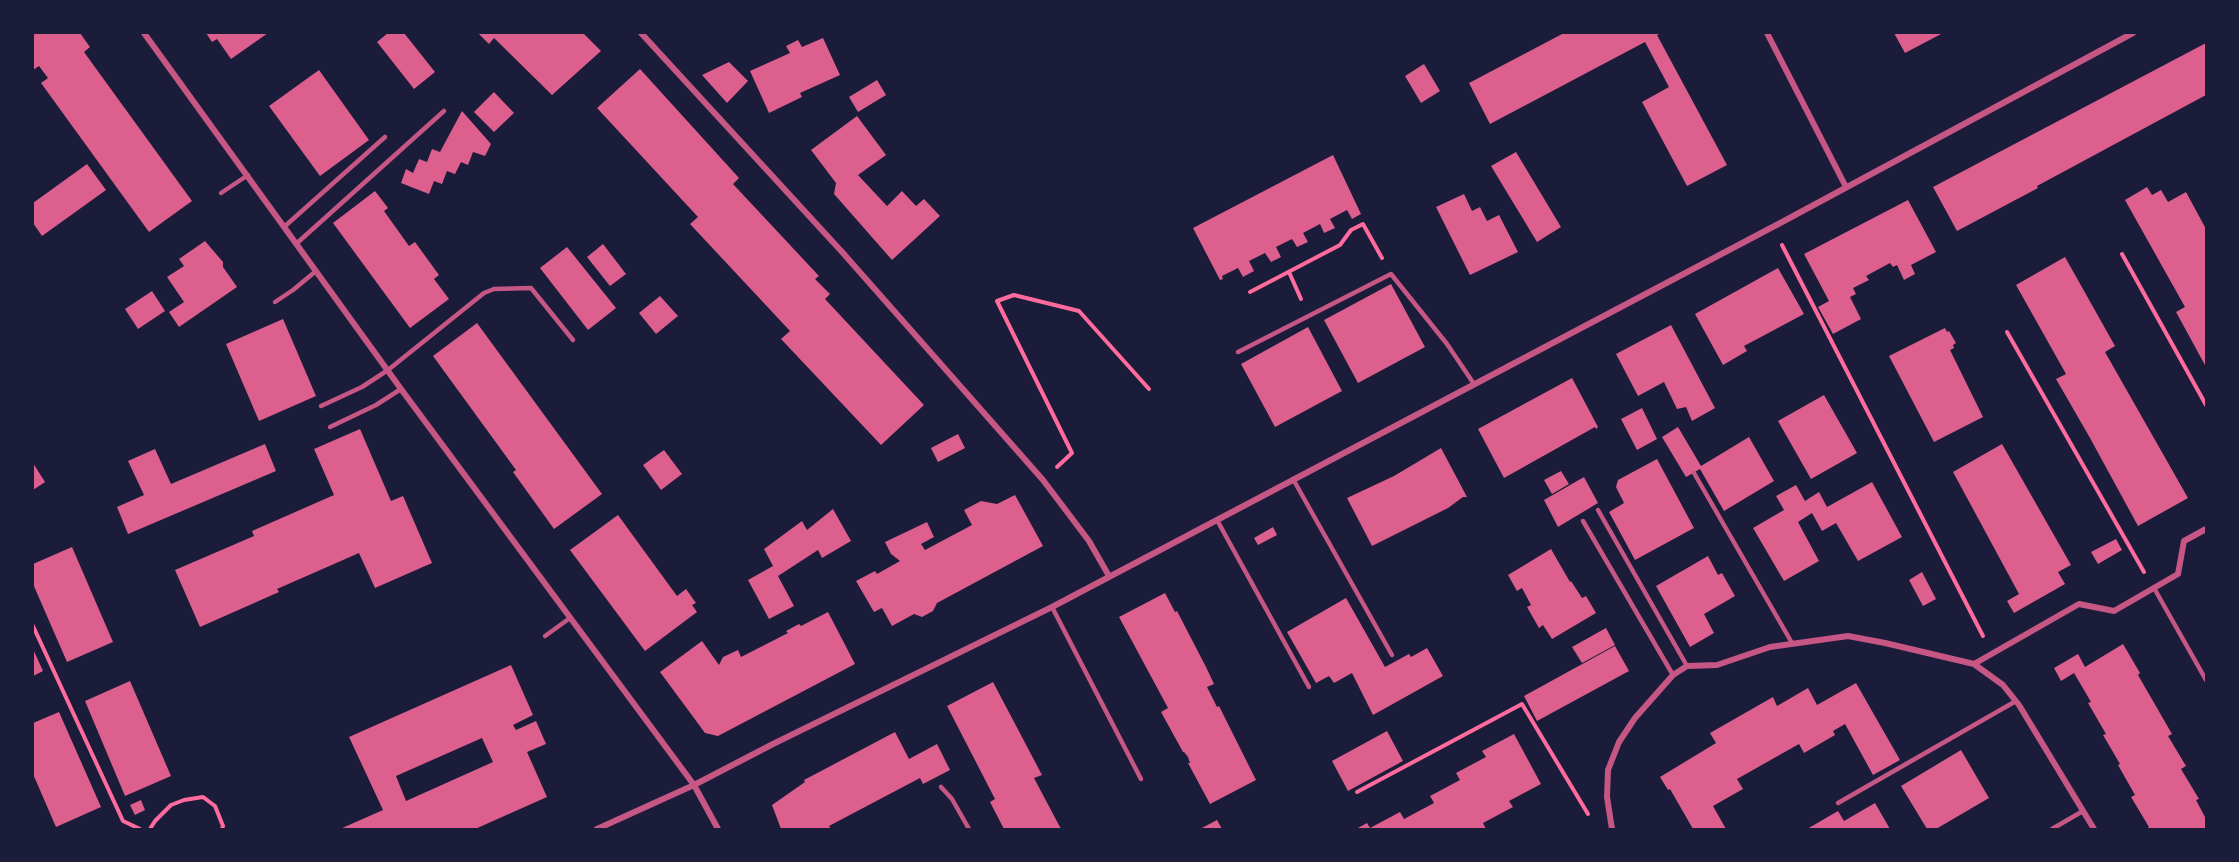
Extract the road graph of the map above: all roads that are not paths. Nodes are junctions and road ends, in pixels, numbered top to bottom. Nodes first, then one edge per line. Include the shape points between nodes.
1 (144, 33) edge
2 (641, 33) edge
3 (1767, 33) edge
4 (2133, 33) edge
5 (444, 111) dead end
6 (385, 137) dead end
7 (248, 175) junction
8 (1846, 187) junction
9 (221, 193) dead end
10 (284, 227) junction
11 (296, 244) junction
12 (316, 271) junction
13 (275, 302) dead end
14 (573, 340) dead end
15 (1238, 352) dead end
16 (388, 370) junction
17 (1474, 384) junction
18 (401, 389) junction
19 (321, 406) dead end
20 (330, 427) dead end
21 (1694, 473) dead end
22 (1293, 479) junction
23 (1598, 510) dead end
24 (1217, 520) junction
25 (1583, 521) dead end
26 (2206, 529) edge
27 (1109, 576) junction
28 (2154, 588) junction
29 (1052, 607) junction
30 (570, 618) junction
31 (546, 636) dead end
32 (1792, 643) junction
33 (1392, 655) dead end
34 (1974, 664) junction
35 (1687, 666) junction
36 (1673, 675) junction
37 (2206, 680) edge
38 (1309, 687) dead end
39 (2016, 701) junction
40 (1141, 779) dead end
41 (694, 785) junction
42 (942, 787) dead end
43 (1838, 803) dead end
44 (2083, 811) junction
45 (1612, 828) edge
46 (597, 829) edge
47 (718, 829) edge
48 (969, 829) edge
49 (2052, 829) edge
50 (2094, 829) edge

1 - 7 street
2 - 27 street via 843,253 1043,480 1089,541
3 - 8 street
4 - 8 street
5 - 11 lane
6 - 10 lane
7 - 9 lane
7 - 10 street
8 - 17 street
10 - 11 street
11 - 12 street
12 - 13 lane
12 - 16 street
14 - 16 lane via 531,288 494,289
15 - 17 lane via 1392,274 1448,344
16 - 18 street
16 - 19 lane
17 - 22 street
18 - 20 lane
18 - 30 street
21 - 32 lane
22 - 24 street
22 - 33 lane
23 - 35 lane
24 - 27 street
24 - 38 lane
25 - 36 lane
26 - 28 street via 2184,541 2178,573
27 - 29 street
28 - 34 street via 2114,611 2079,604
28 - 37 lane
29 - 40 lane
29 - 41 street
30 - 31 lane
30 - 41 street
32 - 34 street via 1848,636
32 - 35 street via 1717,665
34 - 39 street via 2003,685
35 - 36 street
36 - 45 street via 1618,742 1608,770
39 - 43 lane
39 - 44 street
41 - 46 street
41 - 47 street
42 - 48 lane
44 - 49 lane
44 - 50 street

